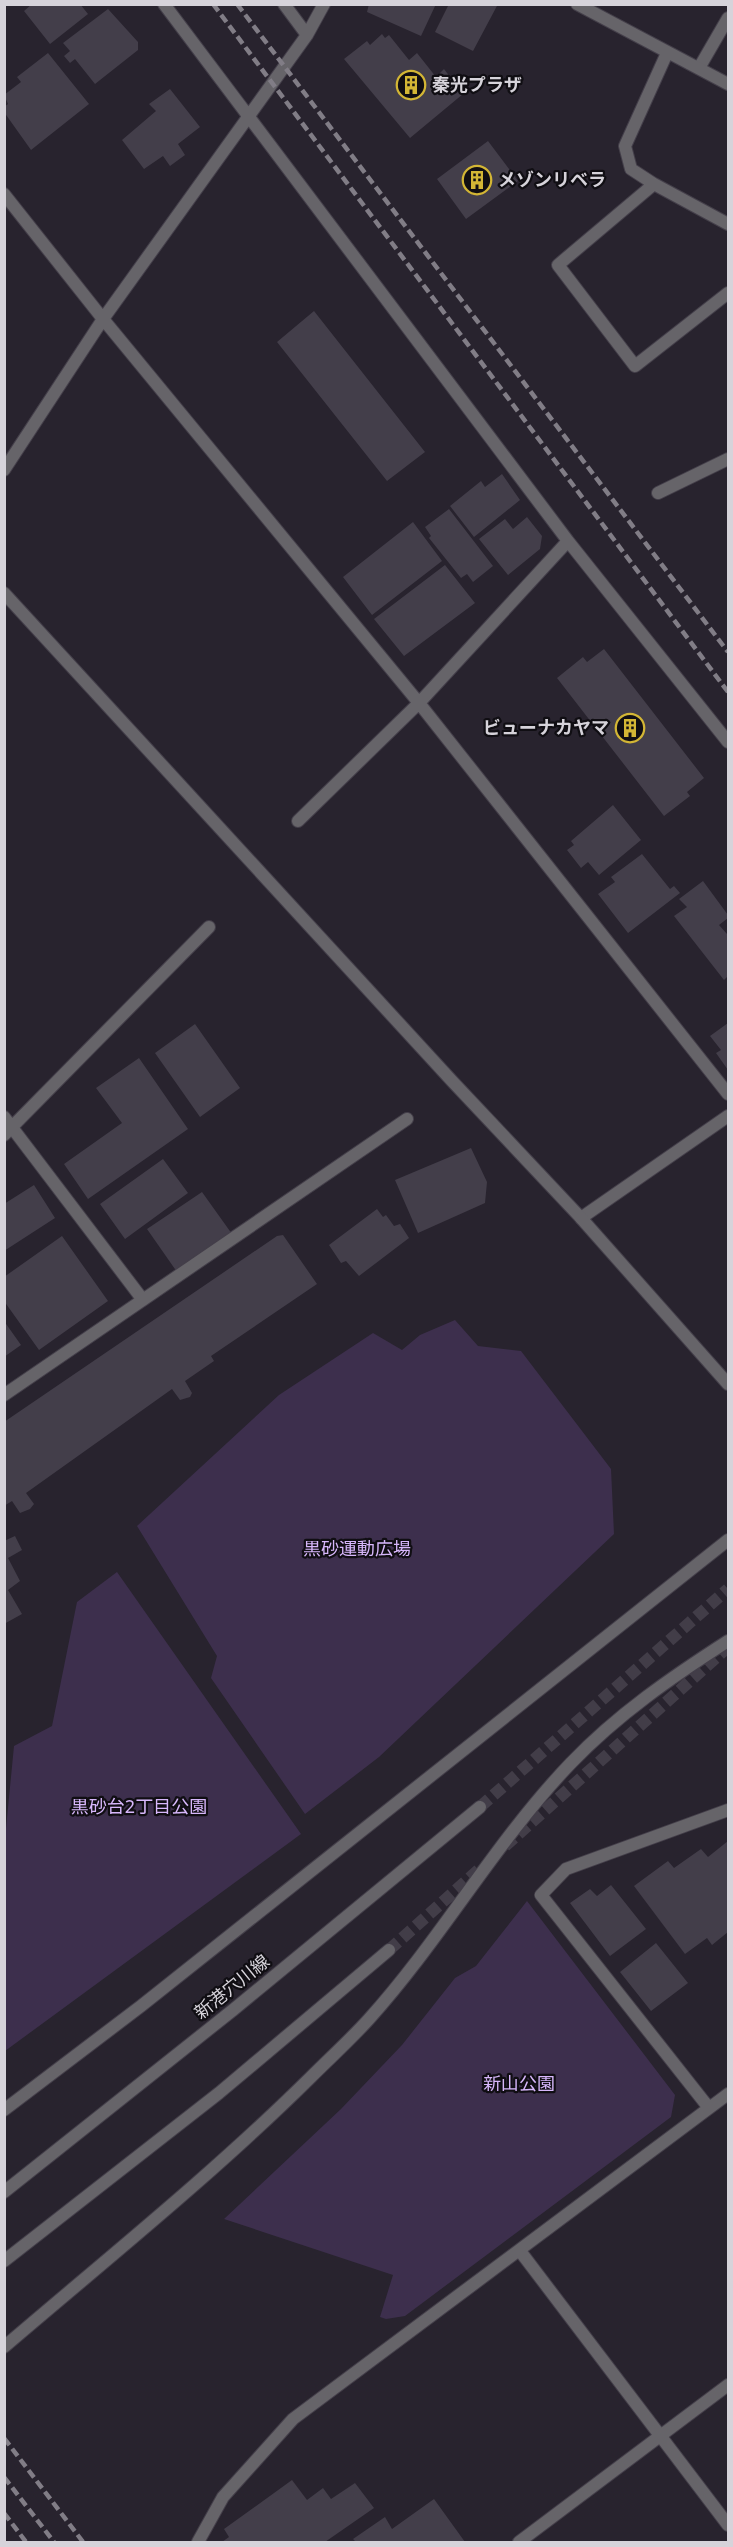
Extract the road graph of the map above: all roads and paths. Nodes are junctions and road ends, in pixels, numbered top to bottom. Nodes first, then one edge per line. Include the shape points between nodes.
1 (164, 4) edge
2 (284, 4) edge
3 (324, 4) edge
4 (577, 4) edge
5 (729, 18) edge
6 (307, 35) junction
7 (667, 53) junction
8 (699, 68) junction
9 (729, 84) edge
10 (248, 116) junction
11 (654, 184) junction
12 (4, 194) edge
13 (729, 224) edge
14 (729, 293) edge
15 (103, 319) junction
16 (729, 459) edge
17 (4, 470) edge
18 (658, 493) dead end
19 (568, 542) junction
20 (4, 593) edge
21 (419, 703) junction
22 (729, 741) edge
23 (298, 821) dead end
24 (209, 927) dead end
25 (729, 1094) edge
26 (729, 1116) edge
27 (407, 1119) dead end
28 (7, 1126) edge
29 (581, 1218) junction
30 (143, 1300) junction
31 (729, 1384) edge
32 (4, 1395) edge
33 (729, 1540) edge
34 (729, 1641) edge
35 (480, 1807) tunnel mouth
36 (729, 1810) edge
37 (389, 1950) tunnel mouth
38 (729, 2094) edge
39 (709, 2108) junction
40 (4, 2110) edge
41 (4, 2192) edge
42 (520, 2251) junction
43 (4, 2261) edge
44 (4, 2347) edge
45 (729, 2385) edge
46 (662, 2435) junction
47 (729, 2525) edge
48 (198, 2542) edge
49 (519, 2542) edge

1 - 10 street
2 - 6 street
3 - 6 street
4 - 7 street
5 - 8 street
6 - 10 street
7 - 8 street
7 - 11 street via 625,146 631,169
8 - 9 street
10 - 15 street
10 - 19 street
11 - 13 street
11 - 14 street via 558,265 634,366
12 - 15 street
15 - 17 street
15 - 21 street
16 - 18 street
19 - 21 street
19 - 22 street
20 - 29 street
21 - 23 street
21 - 25 street
24 - 28 street
26 - 29 street
27 - 30 street
28 - 30 street
29 - 31 street
30 - 32 street
33 - 40 street
34 - 44 street via 667,1680 611,1724 526,1815 426,1952 368,2020 201,2181
35 - 41 street, 新港穴川線
36 - 39 street via 566,1869 542,1895
37 - 43 street via 219,2093
38 - 39 street
39 - 42 street
42 - 46 street
42 - 48 street via 293,2419 223,2497
45 - 46 street
46 - 47 street
46 - 49 street

